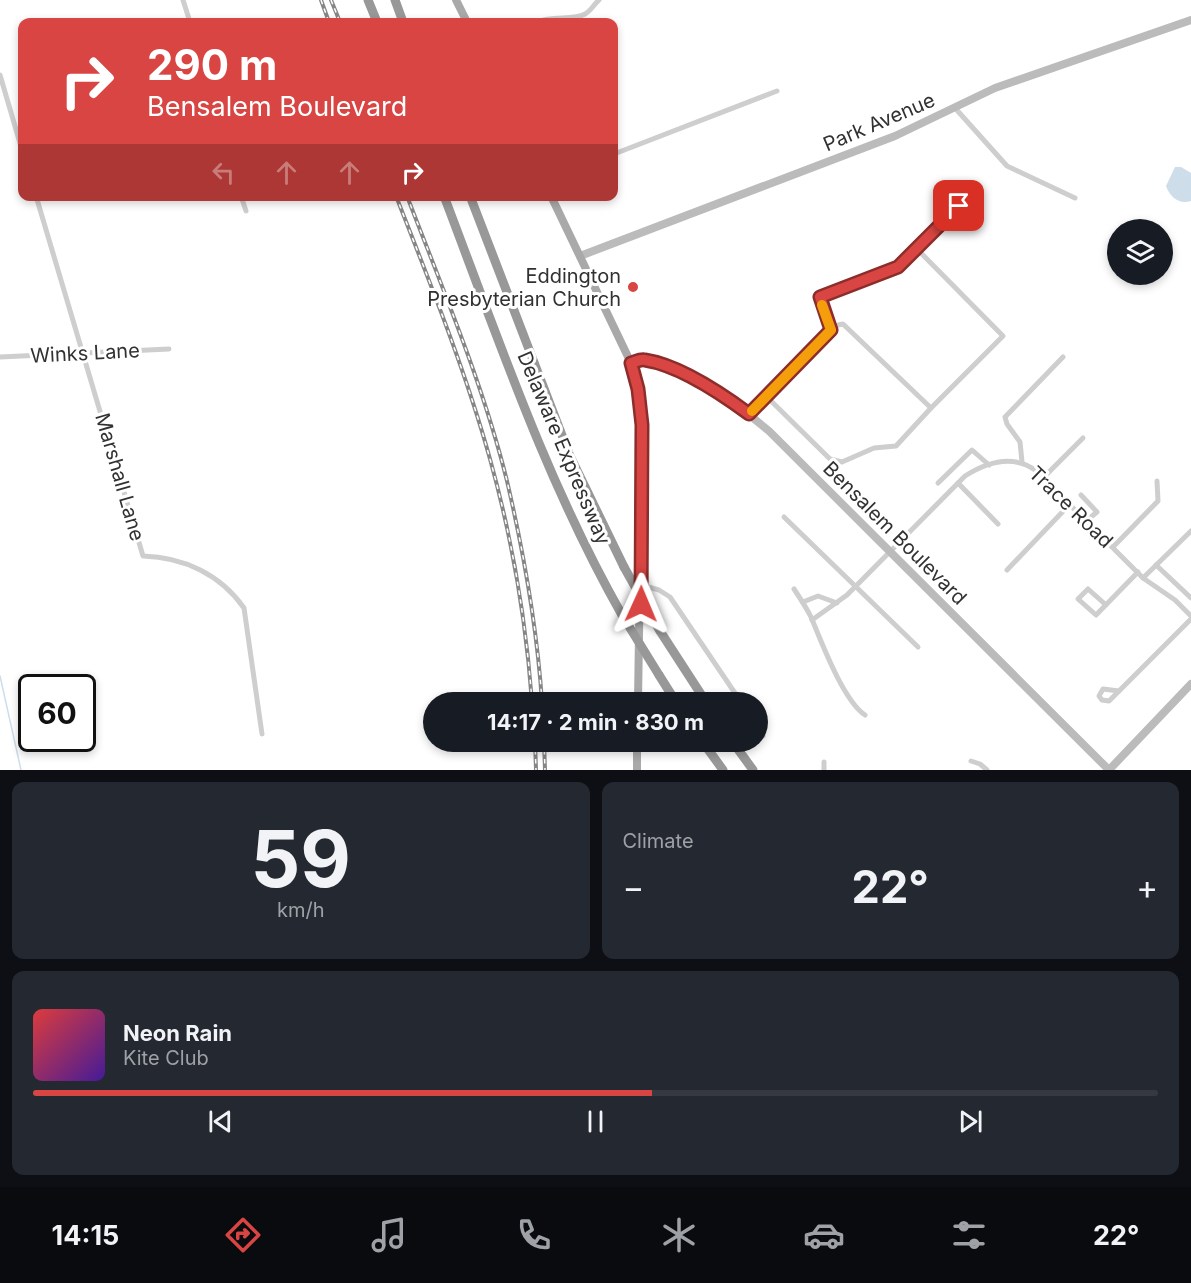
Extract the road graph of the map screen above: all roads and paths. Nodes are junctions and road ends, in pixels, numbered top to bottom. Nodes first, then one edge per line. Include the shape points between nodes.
1 (183, 0) edge
2 (368, 0) edge
3 (395, 0) edge
4 (456, 0) edge
5 (599, 0) edge
6 (189, 18) edge
7 (375, 18) edge
8 (402, 18) edge
9 (465, 18) edge
10 (549, 18) edge
11 (1191, 20) edge
12 (0, 75) edge
13 (777, 92) dead end
14 (955, 108) junction
15 (18, 136) edge
16 (618, 152) edge
17 (1075, 198) dead end
18 (37, 201) edge
19 (243, 201) edge
20 (446, 201) edge
21 (472, 201) edge
22 (553, 201) edge
23 (959, 206) dead end
24 (246, 211) dead end
25 (916, 248) junction
26 (580, 256) junction
27 (831, 330) junction
28 (169, 349) dead end
29 (83, 353) junction
30 (0, 357) edge
31 (1062, 357) dead end
32 (631, 363) junction
33 (766, 396) junction
34 (931, 408) junction
35 (749, 414) junction
36 (1083, 438) dead end
37 (1022, 462) junction
38 (989, 465) junction
39 (1042, 478) junction
40 (1157, 481) dead end
41 (938, 483) dead end
42 (958, 483) junction
43 (1081, 495) dead end
44 (1070, 504) junction
45 (784, 517) dead end
46 (1086, 521) junction
47 (999, 524) dead end
48 (1191, 531) edge
49 (1113, 547) junction
50 (890, 553) junction
51 (1156, 565) junction
52 (1007, 570) dead end
53 (1138, 572) junction
54 (1143, 578) junction
55 (641, 585) junction
56 (856, 586) junction
57 (794, 589) dead end
58 (1191, 598) edge
59 (802, 603) junction
60 (837, 603) junction
61 (1106, 605) junction
62 (1191, 617) edge
63 (812, 620) junction
64 (918, 647) dead end
65 (1191, 684) edge
66 (1119, 691) dead end
67 (638, 692) edge
68 (670, 692) edge
69 (700, 692) edge
70 (734, 692) edge
71 (865, 715) dead end
72 (262, 734) dead end
73 (637, 752) edge
74 (710, 752) edge
75 (740, 752) edge
76 (971, 761) dead end
77 (824, 762) dead end
78 (637, 770) edge
79 (723, 770) edge
80 (753, 770) edge
81 (824, 770) edge
82 (987, 770) edge
83 (1109, 770) edge

1 - 6 street
2 - 7 highway
3 - 8 highway
4 - 9 main road
5 - 10 street via 580,16
11 - 14 main road, Park Avenue via 995,88
12 - 15 street
13 - 16 street
14 - 17 street via 1007,166
14 - 26 main road, Park Avenue via 895,136
18 - 29 street, Marshall Lane
19 - 24 street
20 - 68 highway, Delaware Expressway, bridge via 553,478 622,615
21 - 69 highway, Delaware Expressway, bridge via 570,456 624,567
22 - 26 main road
23 - 25 street
25 - 27 street via 898,267 820,297
25 - 34 street via 1003,336
26 - 32 main road
27 - 33 street
27 - 34 street via 843,324
28 - 29 street, Winks Lane
29 - 30 street, Winks Lane
29 - 72 street, Marshall Lane via 143,556 175,560 213,577 233,592 244,608
31 - 37 street via 1005,417 1020,442
32 - 35 main road, Bensalem Boulevard via 644,360 677,372 716,391
32 - 55 main road via 642,418
33 - 34 street via 830,459 842,462 874,448 896,446
33 - 35 street
35 - 50 main road, Bensalem Boulevard via 778,438
36 - 39 street
37 - 38 street, Trace Road via 1008,460
37 - 39 street, Trace Road
38 - 41 street via 972,450
38 - 42 street, Trace Road
39 - 44 street, Trace Road
40 - 49 street via 1158,501
42 - 47 street
42 - 50 street, Trace Road
43 - 46 street via 1097,512
44 - 46 street, Trace Road
44 - 52 street
45 - 56 street
46 - 49 street, Trace Road
48 - 51 street
49 - 53 street, Trace Road
50 - 56 street, Trace Road
50 - 83 main road, Bensalem Boulevard
51 - 54 street
51 - 58 street
53 - 54 street, Trace Road
53 - 61 street
54 - 62 street, Trace Road via 1175,600
55 - 67 main road
55 - 70 street via 670,597
56 - 60 street, Trace Road
56 - 64 street
57 - 59 street
59 - 60 street via 818,596
59 - 63 street
60 - 63 street, Trace Road
61 - 61 street via 1095,616 1078,599 1089,589
62 - 66 street
63 - 71 street via 849,697
65 - 83 main road
73 - 78 main road
74 - 79 highway
75 - 80 highway
76 - 82 street
77 - 81 street

